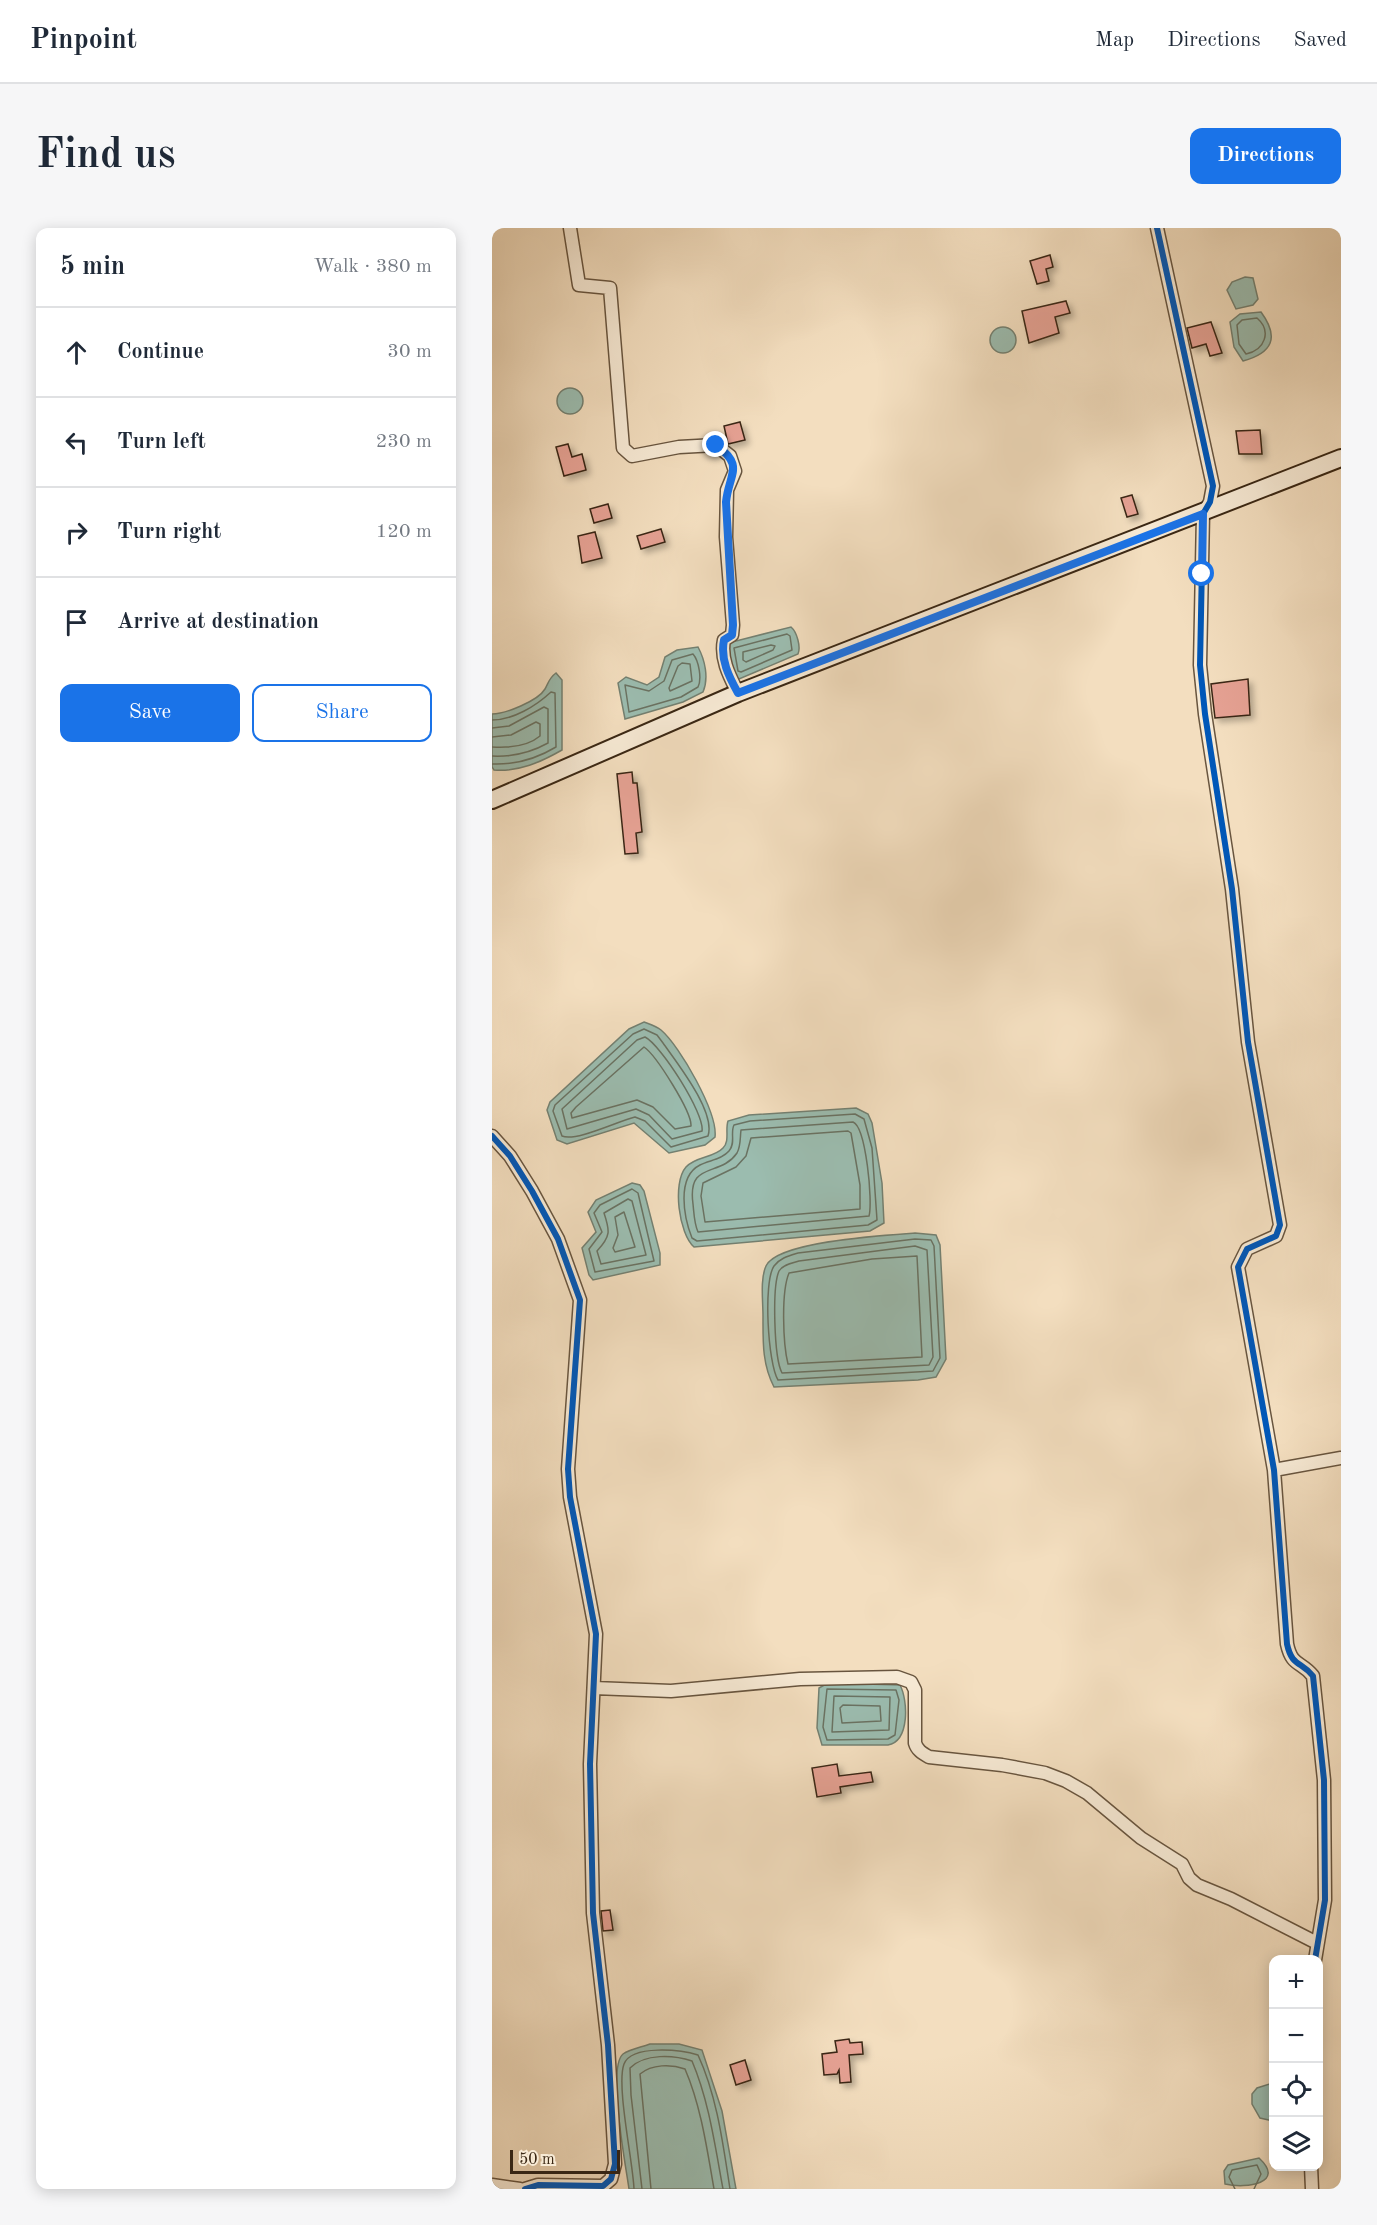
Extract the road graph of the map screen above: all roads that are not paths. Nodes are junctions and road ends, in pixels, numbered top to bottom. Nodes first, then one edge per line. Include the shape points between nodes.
1 (570, 228) edge
2 (1156, 228) edge
3 (1341, 458) edge
4 (1203, 514) junction
5 (738, 693) junction
6 (492, 800) edge
7 (492, 1136) edge
8 (1341, 1458) edge
9 (1274, 1470) junction
10 (594, 1688) junction
11 (1317, 1943) junction
12 (1316, 1955) edge
13 (1311, 2171) edge
14 (492, 2185) edge
15 (520, 2189) edge
16 (525, 2189) edge
17 (1312, 2189) edge

1 - 5 street via 579,285 610,288 623,448 632,456 716,445 730,456 735,471 727,490 726,537 733,625 732,635 724,640 723,648 728,675
2 - 4 street via 1212,478 1212,494
3 - 4 main road
4 - 5 main road
4 - 9 street via 1200,665 1204,714 1232,889 1248,1042 1280,1225 1276,1236 1247,1249 1238,1267
5 - 6 main road
7 - 10 street via 510,1156 558,1239 580,1300 568,1469 596,1634
8 - 9 street
9 - 11 street via 1287,1644 1294,1663 1313,1676 1324,1780 1325,1900
10 - 11 street via 671,1691 800,1679 907,1680 915,1690 915,1743 929,1757 1002,1765 1066,1781 1182,1864 1197,1885
10 - 16 street via 590,1764 593,1913 608,2045 615,2164 611,2179 603,2186 538,2185
11 - 12 street
13 - 17 street
14 - 15 street

